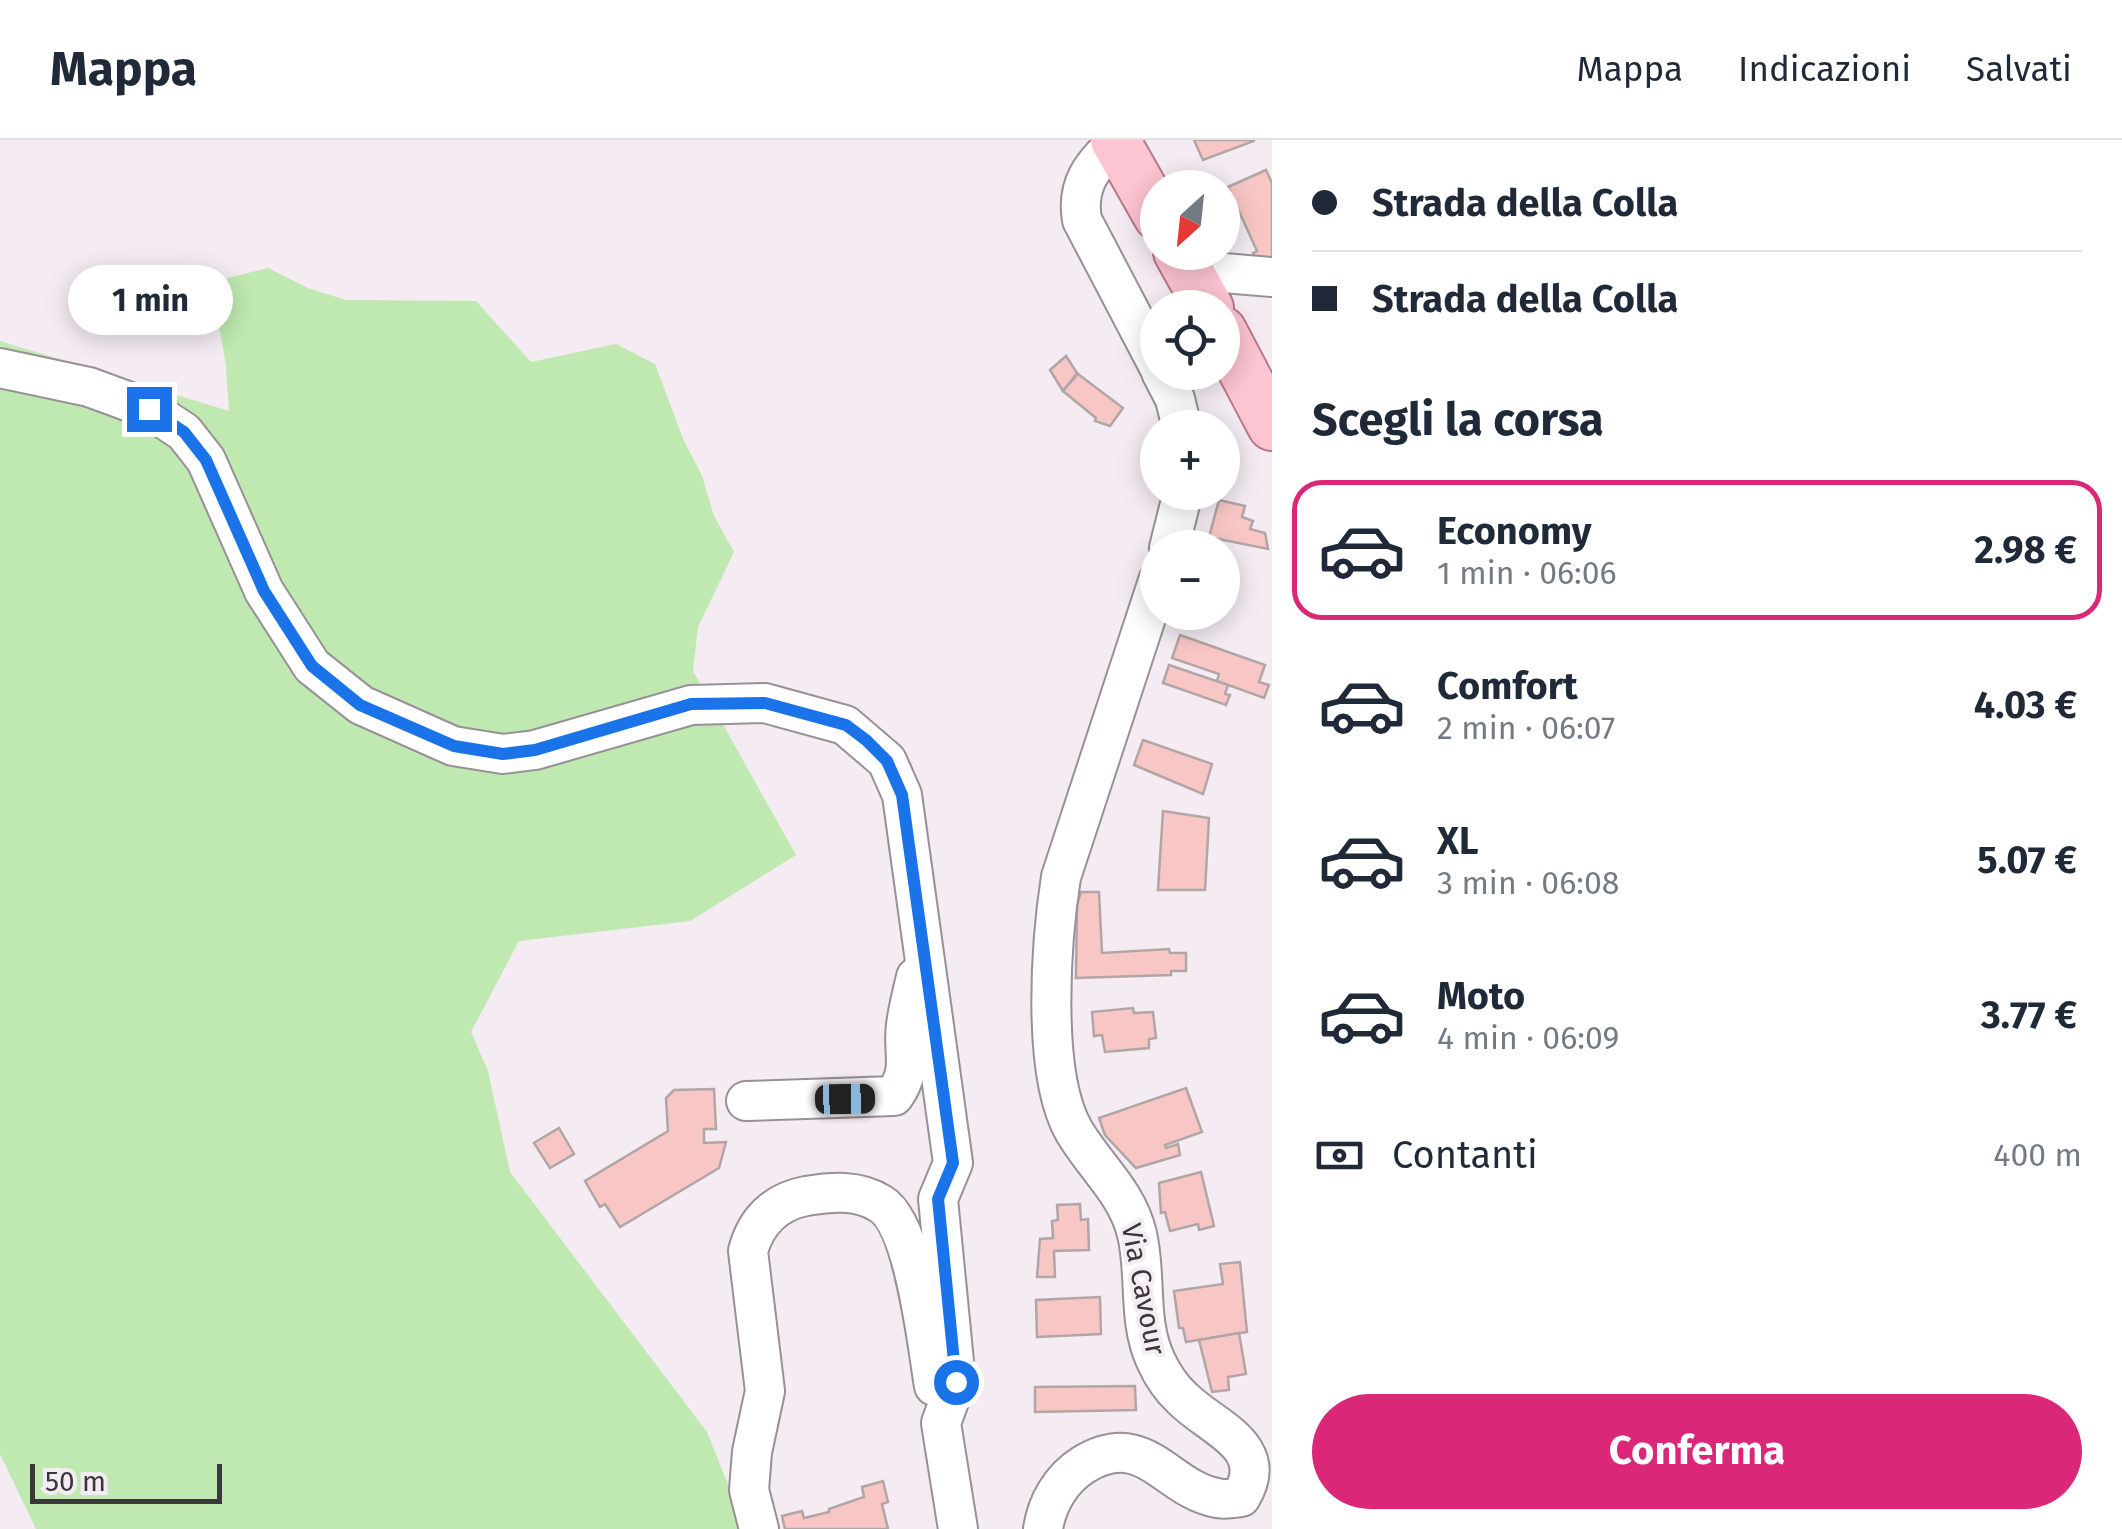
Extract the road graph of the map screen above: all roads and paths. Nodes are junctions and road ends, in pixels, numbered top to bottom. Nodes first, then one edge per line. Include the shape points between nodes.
1 (1116, 141) edge
2 (1140, 184) edge
3 (1192, 277) edge
4 (1272, 277) edge
5 (1140, 331) edge
6 (1240, 365) edge
7 (0, 368) edge
8 (1272, 426) edge
9 (1142, 630) edge
10 (921, 950) junction
11 (746, 1101) dead end
12 (941, 1423) junction
13 (758, 1529) edge
14 (958, 1529) edge
15 (1043, 1529) edge

1 - 2 main road
1 - 5 street via 1093,164 1078,200
3 - 4 street
6 - 8 main road
7 - 10 street via 88,386 149,409 184,432 206,460 264,591 312,666 360,705 454,746 503,754 535,750 691,704 765,703 846,725 887,761 902,795
9 - 15 street, Via Cavour via 1061,877 1054,918 1056,1064 1074,1132 1128,1206 1154,1358 1183,1400 1231,1434 1255,1468 1241,1497 1217,1498 1153,1462 1110,1454 1069,1474
10 - 11 street via 905,1029 907,1067 894,1096
10 - 12 street via 953,1163 938,1199 956,1382
12 - 13 street via 909,1249 896,1218 870,1198 837,1191 789,1199 754,1232 748,1251 764,1391 749,1490
12 - 14 street

